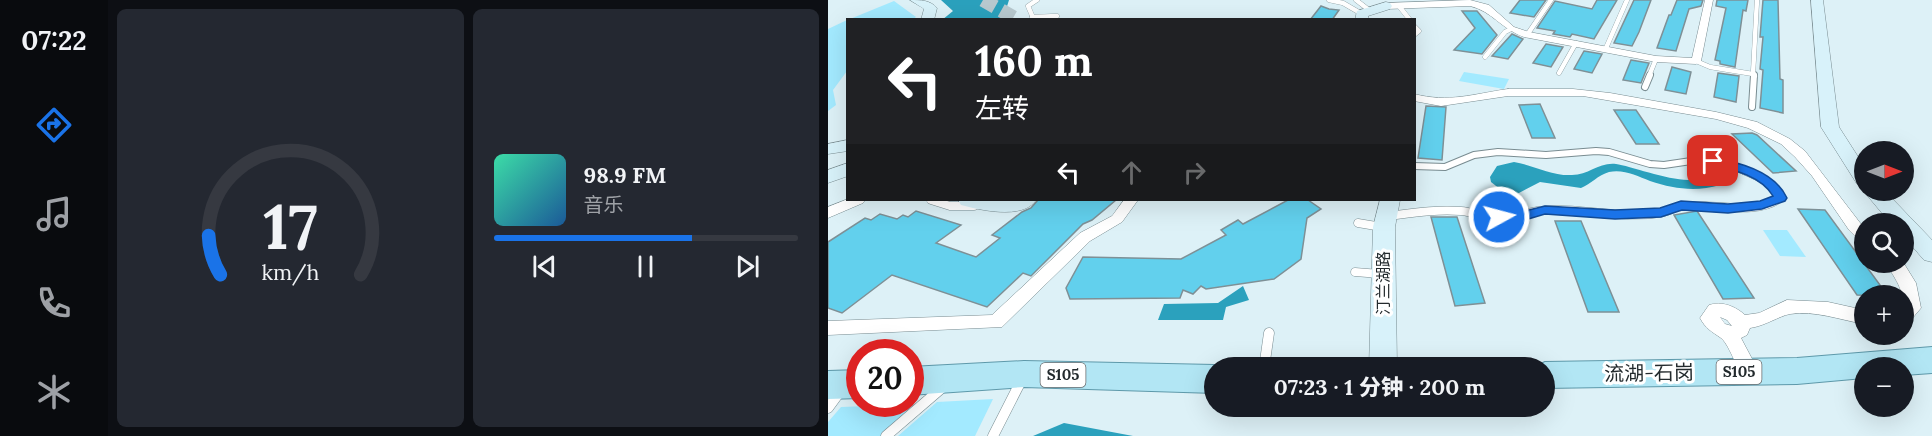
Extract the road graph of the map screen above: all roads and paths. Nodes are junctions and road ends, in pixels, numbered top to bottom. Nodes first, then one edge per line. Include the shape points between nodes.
1 (916, 0) edge
2 (1037, 0) edge
3 (1329, 0) edge
4 (1349, 0) edge
5 (1356, 0) edge
6 (1551, 0) edge
7 (1627, 0) edge
8 (1709, 0) edge
9 (1757, 0) edge
10 (1817, 0) edge
11 (1410, 2) edge
12 (1472, 2) edge
13 (1392, 6) junction
14 (1364, 15) edge
15 (1058, 16) dead end
16 (928, 18) edge
17 (1033, 18) edge
18 (1407, 18) edge
19 (1511, 29) junction
20 (1527, 36) junction
21 (1576, 43) junction
22 (1606, 48) junction
23 (1485, 57) dead end
24 (1656, 59) junction
25 (1696, 61) junction
26 (1559, 74) dead end
27 (1753, 74) junction
28 (1645, 87) dead end
29 (1416, 98) edge
30 (1752, 107) dead end
31 (846, 145) edge
32 (828, 149) edge
33 (1854, 164) edge
34 (1416, 166) edge
35 (846, 167) edge
36 (846, 168) edge
37 (828, 171) edge
38 (846, 176) edge
39 (828, 178) edge
40 (856, 201) edge
41 (935, 201) edge
42 (1016, 201) edge
43 (1023, 201) edge
44 (1130, 201) edge
45 (1883, 201) edge
46 (982, 202) edge
47 (828, 213) edge
48 (1893, 213) edge
49 (1387, 214) edge
50 (1358, 223) dead end
51 (1854, 225) edge
52 (1914, 235) edge
53 (1932, 254) edge
54 (1355, 272) dead end
55 (1383, 274) junction
56 (1854, 315) edge
57 (828, 328) edge
58 (1269, 333) dead end
59 (1266, 357) edge
60 (1383, 357) edge
61 (1932, 360) edge
62 (1749, 372) junction
63 (1024, 374) junction
64 (1555, 375) edge
65 (953, 378) junction
66 (1204, 379) edge
67 (924, 380) edge
68 (886, 436) edge
69 (993, 436) edge

1 - 16 street via 932,8
2 - 17 lane via 1028,6
3 - 14 lane
4 - 14 lane
5 - 14 lane
6 - 20 lane
7 - 22 lane
8 - 25 street
9 - 27 lane
10 - 33 street via 1830,127
11 - 12 street
11 - 13 street
12 - 19 street via 1486,7
13 - 14 street
13 - 18 lane
15 - 17 lane
19 - 20 street
19 - 23 lane via 1504,32
20 - 21 street
21 - 22 street
21 - 26 lane
22 - 24 street
24 - 25 street
24 - 28 lane
25 - 27 lane
27 - 30 lane
29 - 51 street via 1452,103 1510,92 1593,94 1731,118 1781,139 1800,154 1819,174
31 - 32 street
34 - 49 lane via 1445,167 1474,155 1498,152 1609,152 1650,164 1698,160 1728,164 1763,178 1780,198 1754,206 1681,206 1641,214 1545,210 1496,217 1430,210
35 - 37 street
36 - 39 street
38 - 39 street
40 - 47 street
41 - 46 lane via 950,206
42 - 46 street
43 - 46 street
44 - 57 street via 1117,219 1084,237 996,322
45 - 48 street
49 - 50 lane
49 - 55 street, 汀兰湖路
52 - 53 street
54 - 55 lane
55 - 60 street, 汀兰湖路
56 - 62 street via 1787,307 1735,328
58 - 59 lane
61 - 62 main road, 流湖-石岗 / S105
62 - 64 main road, 流湖-石岗 / S105
63 - 65 main road, S105
63 - 66 main road, S105
63 - 69 lane
65 - 67 main road, S105
65 - 68 lane

